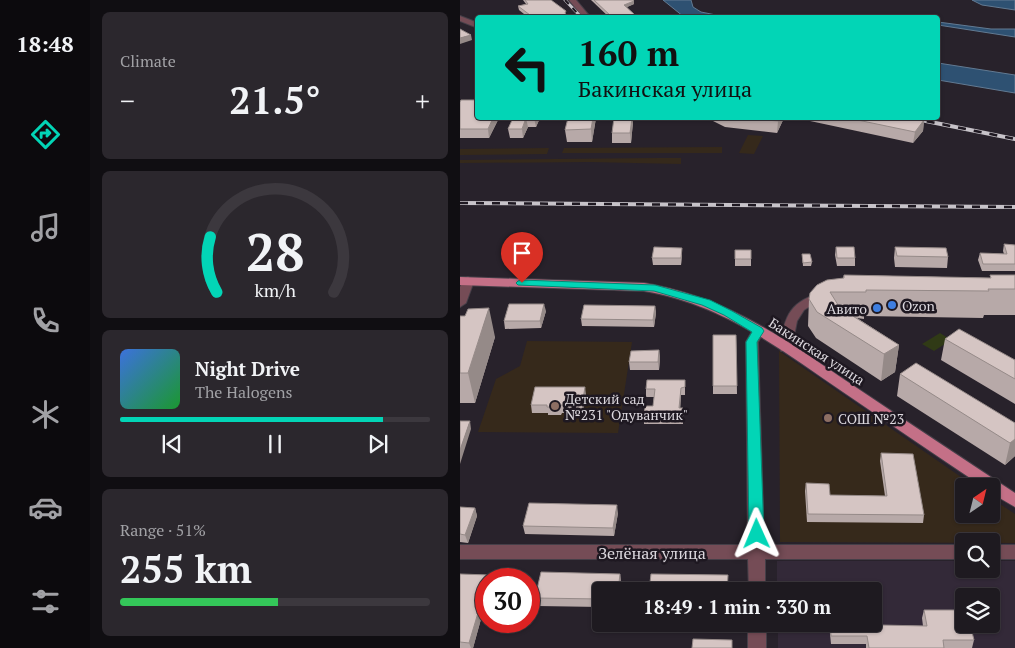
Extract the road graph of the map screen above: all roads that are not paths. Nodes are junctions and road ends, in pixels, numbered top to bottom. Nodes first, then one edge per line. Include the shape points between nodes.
1 (572, 0) edge
2 (585, 15) edge
3 (460, 18) edge
4 (475, 25) edge
5 (464, 281) edge
6 (838, 295) edge
7 (460, 303) edge
8 (758, 331) junction
9 (786, 348) junction
10 (1015, 501) edge
11 (460, 552) edge
12 (955, 552) edge
13 (1000, 552) edge
14 (1015, 552) edge
15 (757, 554) junction
16 (757, 582) edge
17 (757, 632) edge
18 (757, 648) edge

1 - 2 street
3 - 4 street
5 - 7 street
5 - 8 main road, Бакинская улица via 655,288 706,303
6 - 9 street via 821,297 795,311 789,323
8 - 9 main road, Бакинская улица
8 - 15 street via 752,342
9 - 10 main road, Бакинская улица
11 - 15 street, Зелёная улица
12 - 15 street, Зелёная улица
13 - 14 street
15 - 16 street
17 - 18 street

